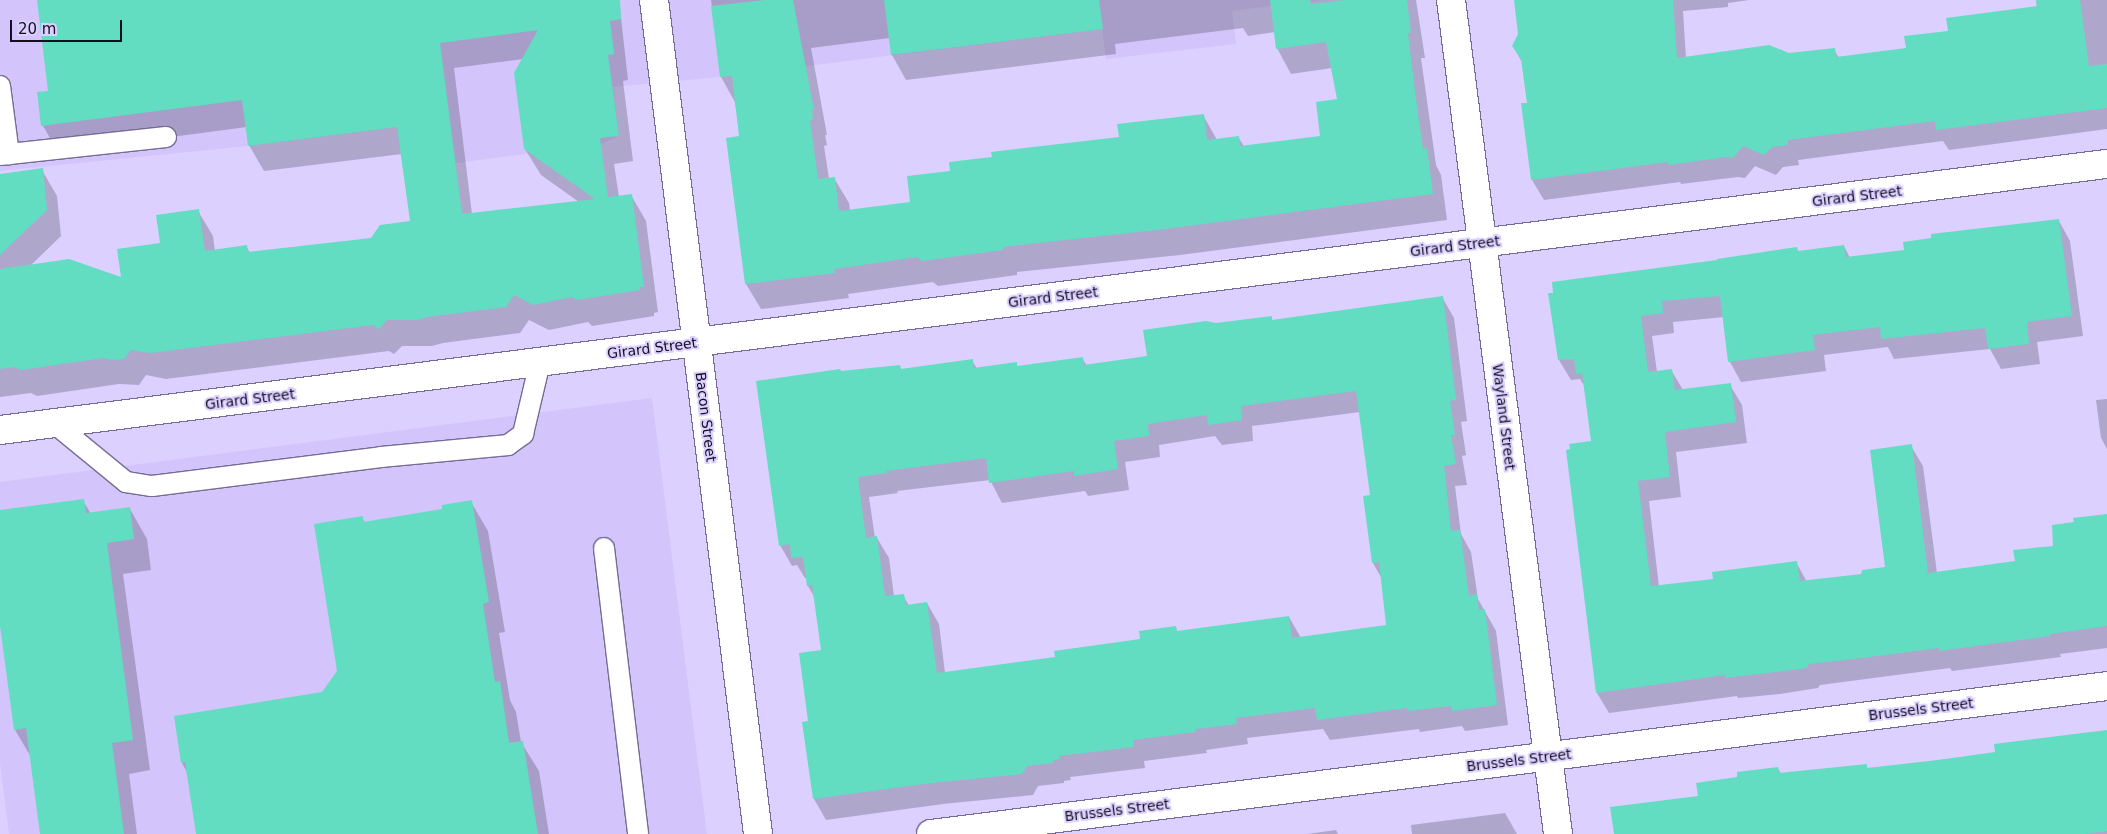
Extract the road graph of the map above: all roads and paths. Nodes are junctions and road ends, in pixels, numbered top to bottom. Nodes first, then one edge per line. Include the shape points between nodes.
1 (654, 0) edge
2 (1451, 0) edge
3 (0, 86) edge
4 (166, 137) dead end
5 (4, 155) edge
6 (2107, 164) edge
7 (1481, 243) junction
8 (697, 342) junction
9 (540, 362) junction
10 (54, 423) junction
11 (0, 430) edge
12 (604, 548) dead end
13 (2107, 686) edge
14 (1548, 756) junction
15 (638, 834) edge
16 (758, 834) edge
17 (931, 834) edge
18 (1558, 834) edge

1 - 8 street, Bacon Street
2 - 7 street, Wayland Street
3 - 5 lane
4 - 5 lane
6 - 7 street, Girard Street
7 - 8 street, Girard Street
7 - 14 street, Wayland Street
8 - 9 street, Girard Street
8 - 16 street, Bacon Street
9 - 10 street, Girard Street
9 - 10 lane via 523,434 508,445 381,457 152,486 126,482
10 - 11 street, Girard Street
12 - 15 lane
13 - 14 street, Brussels Street
14 - 17 street, Brussels Street
14 - 18 street, Wayland Street

